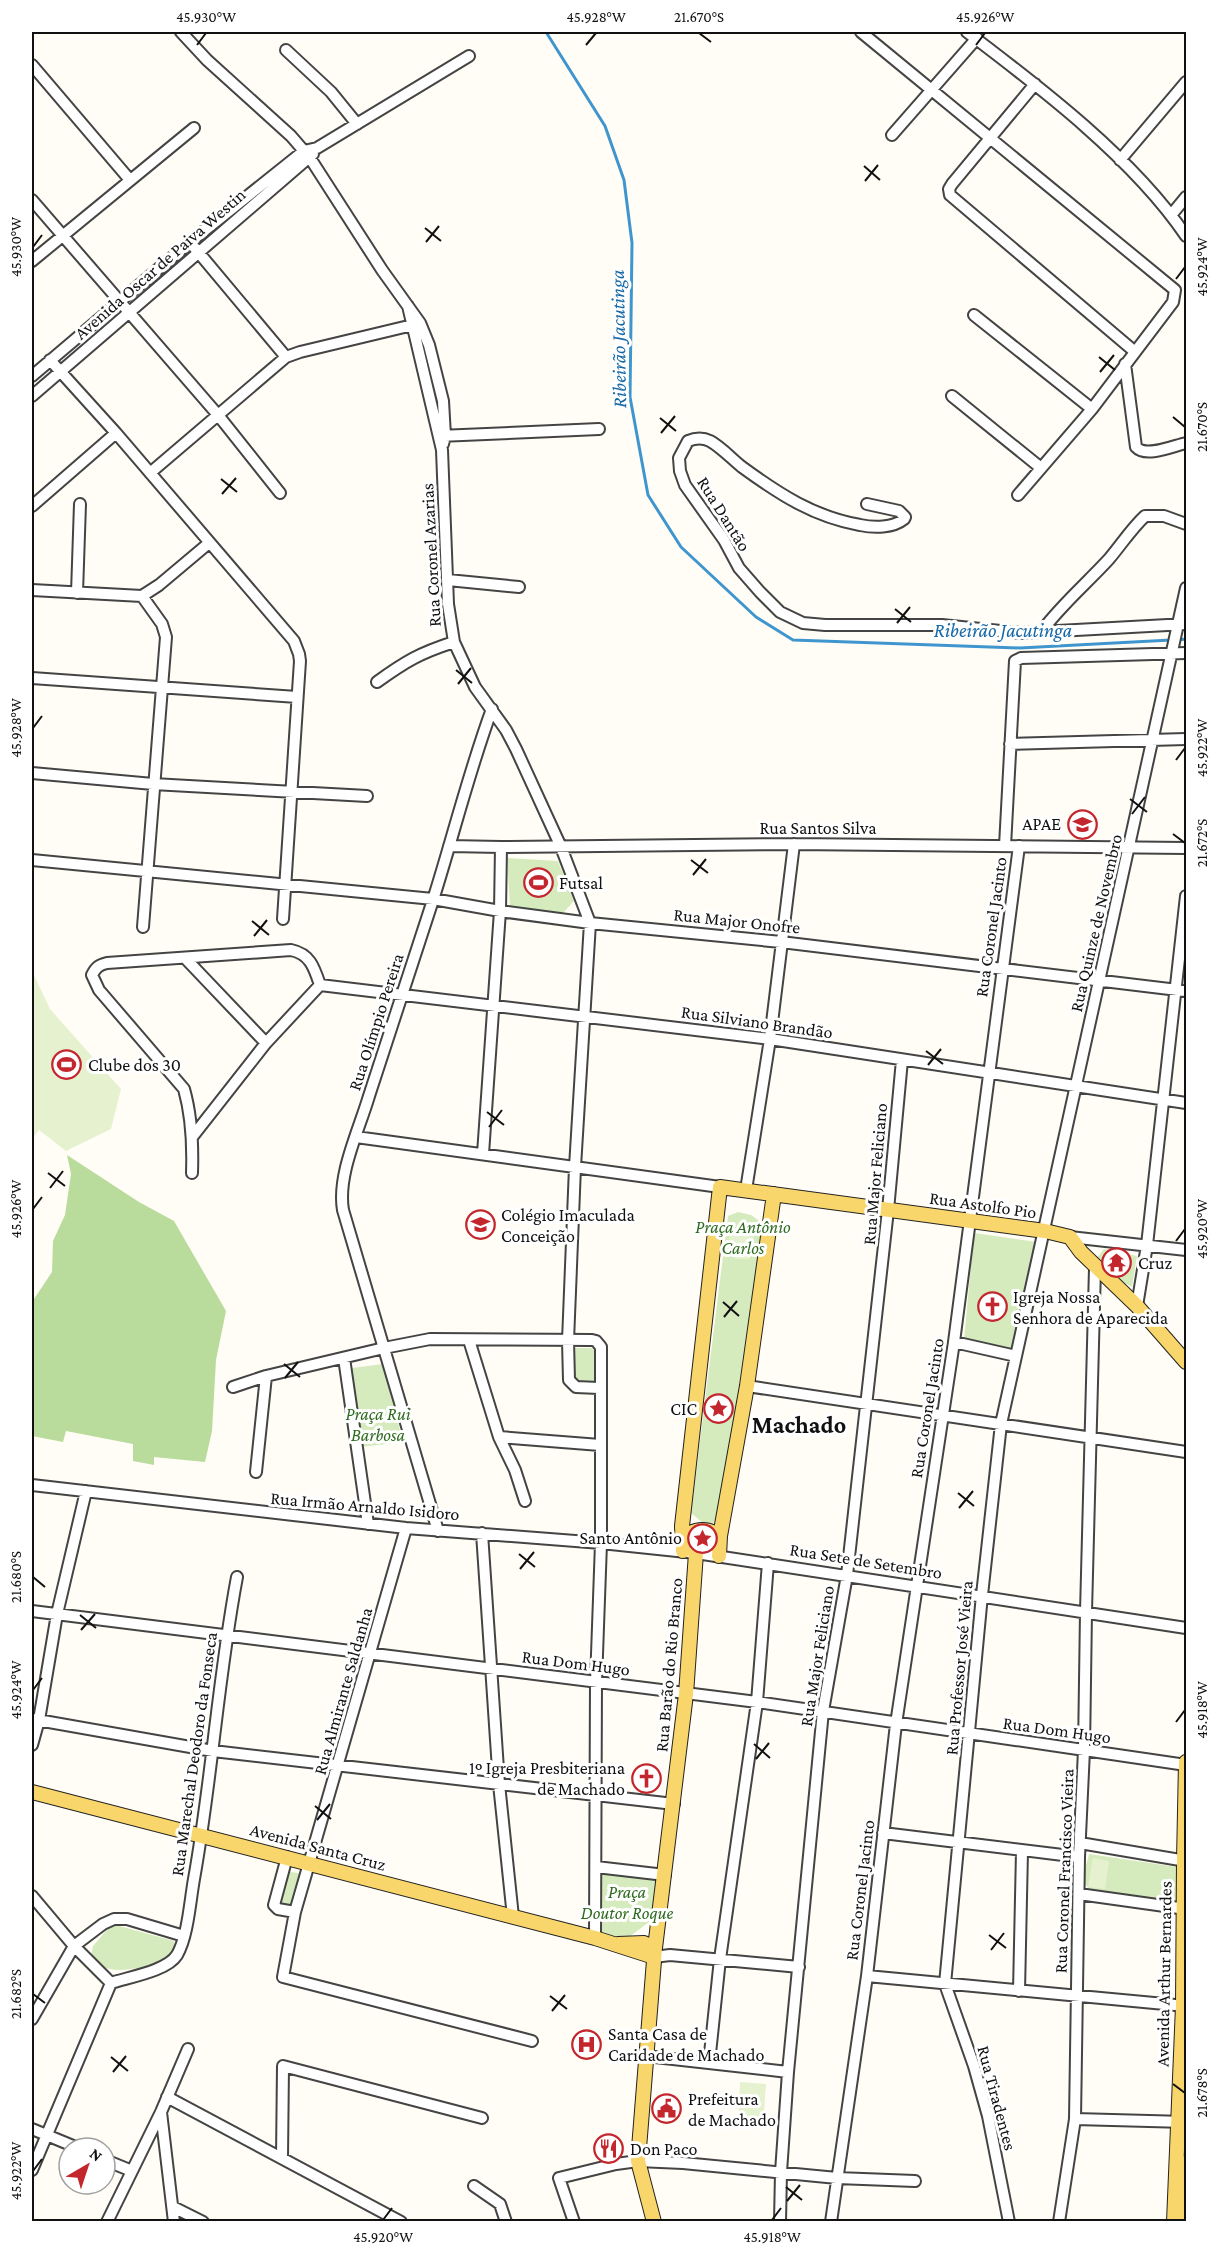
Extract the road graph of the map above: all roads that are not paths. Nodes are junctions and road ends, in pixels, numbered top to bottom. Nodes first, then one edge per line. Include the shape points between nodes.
1 (181, 32) edge
2 (861, 32) edge
3 (972, 35) edge
4 (286, 50) dead end
5 (469, 56) dead end
6 (32, 65) edge
7 (1186, 82) edge
8 (1035, 84) junction
9 (933, 90) junction
10 (357, 124) junction
11 (194, 128) dead end
12 (892, 135) dead end
13 (991, 137) junction
14 (307, 154) junction
15 (1120, 160) junction
16 (130, 180) junction
17 (1186, 197) edge
18 (32, 200) edge
19 (1172, 214) junction
20 (62, 236) junction
21 (1186, 236) edge
22 (190, 243) junction
23 (198, 252) junction
24 (32, 261) edge
25 (119, 302) junction
26 (127, 312) junction
27 (974, 315) dead end
28 (416, 324) junction
29 (1134, 351) junction
30 (286, 357) junction
31 (50, 360) junction
32 (1125, 364) junction
33 (61, 372) junction
34 (32, 376) edge
35 (32, 396) edge
36 (952, 396) dead end
37 (1092, 409) junction
38 (218, 415) junction
39 (599, 429) dead end
40 (116, 433) junction
41 (442, 436) junction
42 (1186, 443) edge
43 (1041, 468) junction
44 (150, 474) junction
45 (280, 493) dead end
46 (1018, 495) dead end
47 (80, 504) dead end
48 (867, 504) dead end
49 (32, 506) edge
50 (1186, 524) edge
51 (209, 543) junction
52 (448, 580) junction
53 (519, 587) dead end
54 (1186, 588) edge
55 (32, 590) edge
56 (77, 593) junction
57 (142, 596) junction
58 (1181, 626) edge
59 (1041, 632) junction
60 (454, 642) junction
61 (1173, 651) junction
62 (1186, 653) edge
63 (32, 678) edge
64 (377, 682) dead end
65 (162, 688) junction
66 (297, 697) junction
67 (492, 709) junction
68 (1153, 739) junction
69 (1186, 739) edge
70 (1010, 744) junction
71 (32, 774) edge
72 (153, 784) junction
73 (291, 792) junction
74 (367, 796) dead end
75 (794, 844) junction
76 (449, 846) junction
77 (1005, 846) junction
78 (1018, 846) junction
79 (1130, 846) junction
80 (501, 847) junction
81 (561, 847) junction
82 (1186, 848) edge
83 (32, 860) edge
84 (147, 873) junction
85 (284, 884) junction
86 (1186, 896) edge
87 (433, 899) junction
88 (500, 911) junction
89 (283, 919) dead end
90 (590, 922) junction
91 (143, 927) dead end
92 (781, 942) junction
93 (185, 958) junction
94 (1002, 969) junction
95 (1100, 981) junction
96 (320, 985) junction
97 (1181, 991) edge
98 (403, 993) junction
99 (493, 1007) junction
100 (583, 1015) junction
101 (770, 1039) junction
102 (266, 1043) junction
103 (902, 1060) junction
104 (988, 1073) junction
105 (1077, 1085) junction
106 (1163, 1100) junction
107 (1186, 1103) edge
108 (193, 1136) junction
109 (356, 1137) junction
110 (483, 1154) junction
111 (575, 1167) junction
112 (192, 1173) dead end
113 (720, 1187) junction
114 (746, 1190) junction
115 (774, 1194) junction
116 (888, 1210) junction
117 (969, 1222) junction
118 (1045, 1231) junction
119 (1070, 1237) junction
120 (1147, 1245) junction
121 (1186, 1250) edge
122 (1095, 1268) junction
123 (1137, 1306) junction
124 (469, 1340) junction
125 (568, 1341) junction
126 (954, 1342) junction
127 (384, 1348) junction
128 (1016, 1356) junction
129 (344, 1358) junction
130 (1186, 1362) edge
131 (266, 1376) junction
132 (747, 1386) junction
133 (232, 1387) dead end
134 (599, 1388) junction
135 (868, 1404) junction
136 (942, 1414) junction
137 (1001, 1424) junction
138 (499, 1437) junction
139 (1091, 1437) junction
140 (600, 1445) junction
141 (1186, 1452) edge
142 (256, 1472) dead end
143 (32, 1485) edge
144 (86, 1491) junction
145 (525, 1501) dead end
146 (368, 1524) junction
147 (406, 1528) junction
148 (438, 1530) junction
149 (482, 1533) junction
150 (720, 1536) junction
151 (601, 1543) junction
152 (687, 1547) junction
153 (719, 1556) junction
154 (768, 1563) junction
155 (847, 1575) junction
156 (237, 1577) dead end
157 (916, 1587) junction
158 (982, 1595) junction
159 (32, 1611) edge
160 (1086, 1612) junction
161 (57, 1614) junction
162 (1186, 1628) edge
163 (226, 1635) junction
164 (370, 1654) junction
165 (492, 1670) junction
166 (596, 1682) junction
167 (686, 1694) junction
168 (757, 1702) junction
169 (823, 1712) junction
170 (35, 1720) edge
171 (896, 1724) junction
172 (970, 1734) junction
173 (32, 1745) edge
174 (1084, 1750) junction
175 (213, 1751) junction
176 (1186, 1764) edge
177 (339, 1766) junction
178 (499, 1784) junction
179 (32, 1792) edge
180 (597, 1797) junction
181 (674, 1804) junction
182 (883, 1833) junction
183 (202, 1836) junction
184 (959, 1843) junction
185 (1080, 1843) junction
186 (1185, 1843) edge
187 (1022, 1851) junction
188 (287, 1857) junction
189 (1079, 1857) junction
190 (1185, 1861) edge
191 (310, 1863) junction
192 (596, 1867) junction
193 (664, 1875) junction
194 (1079, 1894) junction
195 (32, 1896) edge
196 (1185, 1909) edge
197 (295, 1912) junction
198 (513, 1917) junction
199 (184, 1936) junction
200 (595, 1938) junction
201 (74, 1946) junction
202 (1185, 1947) edge
203 (650, 1951) junction
204 (720, 1959) junction
205 (799, 1967) junction
206 (867, 1976) junction
207 (111, 1983) junction
208 (945, 1984) junction
209 (1019, 1991) junction
210 (1076, 1995) junction
211 (1185, 2006) edge
212 (32, 2019) edge
213 (532, 2041) dead end
214 (188, 2049) dead end
215 (646, 2056) junction
216 (709, 2063) junction
217 (788, 2072) junction
218 (1184, 2076) edge
219 (167, 2097) junction
220 (161, 2112) junction
221 (482, 2118) dead end
222 (1075, 2119) junction
223 (1183, 2122) edge
224 (32, 2128) edge
225 (47, 2135) junction
226 (57, 2139) edge
227 (282, 2158) junction
228 (638, 2161) junction
229 (1186, 2163) edge
230 (117, 2165) edge
231 (32, 2170) edge
232 (132, 2171) junction
233 (781, 2172) junction
234 (837, 2178) junction
235 (915, 2181) dead end
236 (474, 2186) dead end
237 (173, 2207) junction
238 (107, 2222) edge
239 (174, 2222) edge
240 (203, 2222) edge
241 (401, 2222) edge
242 (506, 2222) edge
243 (573, 2222) edge
244 (654, 2222) edge
245 (780, 2222) edge
246 (831, 2222) edge
247 (1009, 2222) edge
248 (1059, 2222) edge
249 (1174, 2222) edge
250 (1184, 2222) edge

1 - 14 street, Rua Coronel Azarias
2 - 9 street
3 - 8 street
3 - 9 street
4 - 10 street via 308,68
5 - 10 street
6 - 16 street
7 - 15 street
8 - 13 street
8 - 15 street
9 - 12 street
9 - 13 street
10 - 14 street
11 - 16 street
13 - 29 street via 1173,287 1173,302
13 - 29 street via 952,184 950,195
14 - 22 street, Avenida Oscar de Paiva Westin
14 - 23 street, Avenida Oscar de Paiva Westin
14 - 28 street, Rua Coronel Azarias
15 - 19 street
16 - 20 street
17 - 19 street
18 - 20 street
19 - 21 street
20 - 24 street
20 - 25 street
22 - 23 street
22 - 25 street, Avenida Oscar de Paiva Westin
23 - 26 street, Avenida Oscar de Paiva Westin
23 - 30 street
25 - 26 street
25 - 31 street, Avenida Oscar de Paiva Westin
26 - 33 street, Avenida Oscar de Paiva Westin
26 - 38 street
27 - 37 street
28 - 30 street
28 - 41 street, Rua Coronel Azarias
29 - 32 street
30 - 38 street
31 - 33 street
31 - 34 street, Avenida Oscar de Paiva Westin
32 - 37 street
32 - 42 street via 1138,450
33 - 35 street, Avenida Oscar de Paiva Westin
33 - 40 street
36 - 43 street
37 - 43 street
38 - 44 street
38 - 45 street
39 - 41 street
40 - 44 street
40 - 49 street
41 - 52 street, Rua Coronel Azarias
43 - 46 street
44 - 51 street
47 - 56 street
48 - 59 street, Rua Dantão via 899,511 905,517 896,524 870,527 818,515 766,485 710,441 697,437 688,441 679,458 685,485 739,568 780,612 803,623 825,625 942,625
50 - 59 street via 1164,516 1145,516 1109,559 1059,607
51 - 57 street
51 - 66 street via 294,641 300,662
52 - 53 street
52 - 60 street, Rua Coronel Azarias
54 - 58 street, Rua Quinze de Novembro
55 - 56 street
56 - 57 street
57 - 65 street via 165,631
58 - 59 street
58 - 61 street, Rua Quinze de Novembro
60 - 64 street via 408,659
60 - 67 street, Rua Coronel Azarias via 475,687
61 - 62 street
61 - 68 street, Rua Quinze de Novembro
61 - 70 street, Rua Coronel Jacinto via 1015,661
63 - 65 street
65 - 66 street
65 - 72 street
66 - 73 street
67 - 76 street, Rua Olímpio Pereira
67 - 81 street, Rua Coronel Azarias via 516,749
68 - 69 street
68 - 70 street
68 - 79 street, Rua Quinze de Novembro
70 - 77 street, Rua Coronel Jacinto
71 - 72 street
72 - 73 street
72 - 84 street
73 - 74 street
73 - 85 street
75 - 77 street, Rua Santos Silva
75 - 81 street, Rua Santos Silva
75 - 92 street
76 - 80 street, Rua Santos Silva
76 - 87 street, Rua Olímpio Pereira
77 - 78 street, Rua Santos Silva
78 - 79 street, Rua Santos Silva
78 - 94 street, Rua Coronel Jacinto
79 - 82 street, Rua Santos Silva
79 - 95 street, Rua Quinze de Novembro
80 - 81 street, Rua Santos Silva
80 - 88 street
81 - 90 street, Rua Coronel Azarias
83 - 84 street, Rua Major Onofre
84 - 85 street, Rua Major Onofre
84 - 91 street
85 - 87 street, Rua Major Onofre
85 - 89 street
86 - 97 street
87 - 88 street, Rua Major Onofre
87 - 98 street, Rua Olímpio Pereira
88 - 90 street, Rua Major Onofre
88 - 99 street
90 - 92 street, Rua Major Onofre
90 - 100 street
92 - 94 street, Rua Major Onofre
92 - 101 street
93 - 96 street via 291,950 309,958
93 - 102 street
93 - 108 street via 107,963 92,975 99,990 184,1089
94 - 95 street, Rua Major Onofre
94 - 104 street, Rua Coronel Jacinto
95 - 97 street, Rua Major Onofre
95 - 105 street, Rua Quinze de Novembro
96 - 98 street, Rua Silviano Brandão
96 - 102 street
97 - 106 street
98 - 99 street, Rua Silviano Brandão
98 - 109 street, Rua Olímpio Pereira
99 - 100 street, Rua Silviano Brandão
99 - 110 street
100 - 101 street, Rua Silviano Brandão
100 - 111 street
101 - 103 street, Rua Silviano Brandão
101 - 114 street
102 - 108 street
103 - 104 street, Rua Silviano Brandão
103 - 116 street, Rua Major Feliciano
104 - 105 street, Rua Silviano Brandão
104 - 117 street, Rua Coronel Jacinto
105 - 106 street, Rua Silviano Brandão
105 - 118 street, Rua Quinze de Novembro
106 - 107 street, Rua Silviano Brandão
106 - 120 street
108 - 112 street
109 - 110 street
109 - 127 street, Rua Olímpio Pereira via 341,1197
110 - 111 street
111 - 113 street
111 - 125 street
113 - 114 main road
113 - 152 main road via 682,1526
114 - 115 main road
115 - 116 main road, Rua Astolfo Pio
115 - 132 main road
116 - 117 main road, Rua Astolfo Pio
116 - 135 street, Rua Major Feliciano
117 - 118 main road, Rua Astolfo Pio
117 - 126 street, Rua Coronel Jacinto
118 - 119 main road, Rua Astolfo Pio
118 - 128 street, Rua Quinze de Novembro
119 - 120 street, Rua Astolfo Pio
119 - 122 main road
120 - 121 street, Rua Astolfo Pio
120 - 123 street
122 - 123 main road
122 - 139 street, Rua Coronel Francisco Vieira
123 - 130 main road
124 - 125 street
124 - 127 street via 430,1340
124 - 138 street
125 - 134 street via 572,1385
125 - 134 street via 592,1340 601,1347
126 - 128 street
126 - 136 street, Rua Coronel Jacinto
127 - 129 street
127 - 148 street
128 - 137 street, Rua Professor José Vieira
129 - 131 street
129 - 146 street
131 - 133 street
131 - 142 street
132 - 135 street
132 - 150 main road
134 - 140 street
135 - 136 street
135 - 155 street, Rua Major Feliciano
136 - 137 street
136 - 157 street, Rua Coronel Jacinto
137 - 139 street
137 - 158 street, Rua Professor José Vieira
138 - 140 street
138 - 145 street
139 - 141 street
139 - 160 street, Rua Coronel Francisco Vieira
140 - 151 street
143 - 144 street, Rua Irmão Arnaldo Isidoro
144 - 146 street, Rua Irmão Arnaldo Isidoro
144 - 161 street
146 - 147 street, Rua Irmão Arnaldo Isidoro
147 - 148 street, Rua Irmão Arnaldo Isidoro
147 - 164 street, Rua Almirante Saldanha
148 - 149 street, Rua Irmão Arnaldo Isidoro
149 - 151 street, Rua Irmão Arnaldo Isidoro
149 - 165 street
150 - 152 main road via 702,1529 691,1531
150 - 153 main road
151 - 152 street, Rua Irmão Arnaldo Isidoro
151 - 166 street
152 - 153 street
152 - 167 main road, Rua Barão do Rio Branco
153 - 154 street, Rua Sete de Setembro
154 - 155 street, Rua Sete de Setembro
154 - 168 street
155 - 157 street, Rua Sete de Setembro
155 - 169 street, Rua Major Feliciano
156 - 163 street, Rua Marechal Deodoro da Fonseca
157 - 158 street, Rua Sete de Setembro
157 - 171 street, Rua Coronel Jacinto
158 - 160 street, Rua Sete de Setembro
158 - 172 street, Rua Professor José Vieira
159 - 161 street, Rua Dom Hugo
160 - 162 street, Rua Sete de Setembro
160 - 174 street, Rua Coronel Francisco Vieira
161 - 163 street, Rua Dom Hugo
161 - 170 street
163 - 164 street, Rua Dom Hugo
163 - 175 street, Rua Marechal Deodoro da Fonseca
164 - 165 street, Rua Dom Hugo
164 - 177 street, Rua Almirante Saldanha
165 - 166 street, Rua Dom Hugo
165 - 178 street
166 - 167 street, Rua Dom Hugo
166 - 180 street
167 - 168 street, Rua Dom Hugo
167 - 181 main road, Rua Barão do Rio Branco
168 - 169 street, Rua Dom Hugo
168 - 204 street
169 - 171 street, Rua Dom Hugo
169 - 205 street, Rua Major Feliciano
170 - 173 street
170 - 175 street
171 - 172 street, Rua Dom Hugo
171 - 182 street, Rua Coronel Jacinto
172 - 174 street, Rua Dom Hugo
172 - 184 street, Rua Professor José Vieira
174 - 176 street, Rua Dom Hugo
174 - 185 street, Rua Coronel Francisco Vieira
175 - 177 street
175 - 183 street, Rua Marechal Deodoro da Fonseca
176 - 186 main road, Avenida Arthur Bernardes
177 - 178 street
177 - 191 street, Rua Almirante Saldanha
178 - 180 street
178 - 198 street
179 - 183 main road, Avenida Santa Cruz
180 - 181 street
180 - 192 street
181 - 193 main road, Rua Barão do Rio Branco
182 - 184 street
182 - 206 street, Rua Coronel Jacinto
183 - 188 main road, Avenida Santa Cruz
183 - 199 street, Rua Marechal Deodoro da Fonseca
184 - 187 street
184 - 208 street, Rua Professor José Vieira
185 - 189 street, Rua Coronel Francisco Vieira
185 - 190 street
186 - 190 main road, Avenida Arthur Bernardes
187 - 189 street
187 - 209 street
188 - 191 main road, Avenida Santa Cruz
188 - 197 street via 274,1905
189 - 194 street, Rua Coronel Francisco Vieira
190 - 196 main road, Avenida Arthur Bernardes
191 - 197 street, Rua Almirante Saldanha
191 - 198 main road, Avenida Santa Cruz
192 - 193 street
192 - 200 street
193 - 203 main road, Rua Barão do Rio Branco
194 - 196 street
194 - 210 street, Rua Coronel Francisco Vieira
195 - 201 street
196 - 202 main road, Avenida Arthur Bernardes
197 - 213 street, Rua Almirante Saldanha via 283,1977
198 - 200 main road, Avenida Santa Cruz
199 - 201 street via 127,1919 114,1919
199 - 207 street, Rua Marechal Deodoro da Fonseca via 178,1954 166,1966
200 - 203 main road
201 - 207 street
201 - 212 street
202 - 211 main road, Avenida Arthur Bernardes
203 - 204 street
203 - 215 main road via 654,1983
204 - 205 street
204 - 216 street
205 - 217 street, Rua Major Feliciano
206 - 208 street
206 - 234 street, Rua Coronel Jacinto
207 - 225 street
208 - 209 street
208 - 247 street, Rua Tiradentes via 988,2116
209 - 210 street
210 - 211 street
210 - 222 street, Rua Coronel Francisco Vieira
211 - 218 main road, Avenida Arthur Bernardes
214 - 219 street
215 - 216 street
215 - 228 main road
216 - 217 street
217 - 233 street, Rua Major Feliciano
218 - 223 main road, Avenida Arthur Bernardes
219 - 220 street
219 - 227 street
220 - 232 street
220 - 237 street
221 - 227 street via 283,2066
222 - 223 street
222 - 248 street, Rua Coronel Francisco Vieira
223 - 249 main road, Avenida Arthur Bernardes
224 - 225 street
225 - 226 street
225 - 231 street
227 - 241 street
228 - 233 street
228 - 243 street via 559,2178
228 - 244 main road
229 - 250 main road
230 - 232 street
232 - 238 street
233 - 234 street
233 - 245 street, Rua Major Feliciano
234 - 235 street
234 - 246 street, Rua Coronel Jacinto
236 - 242 street via 500,2204
237 - 239 street
237 - 240 street

